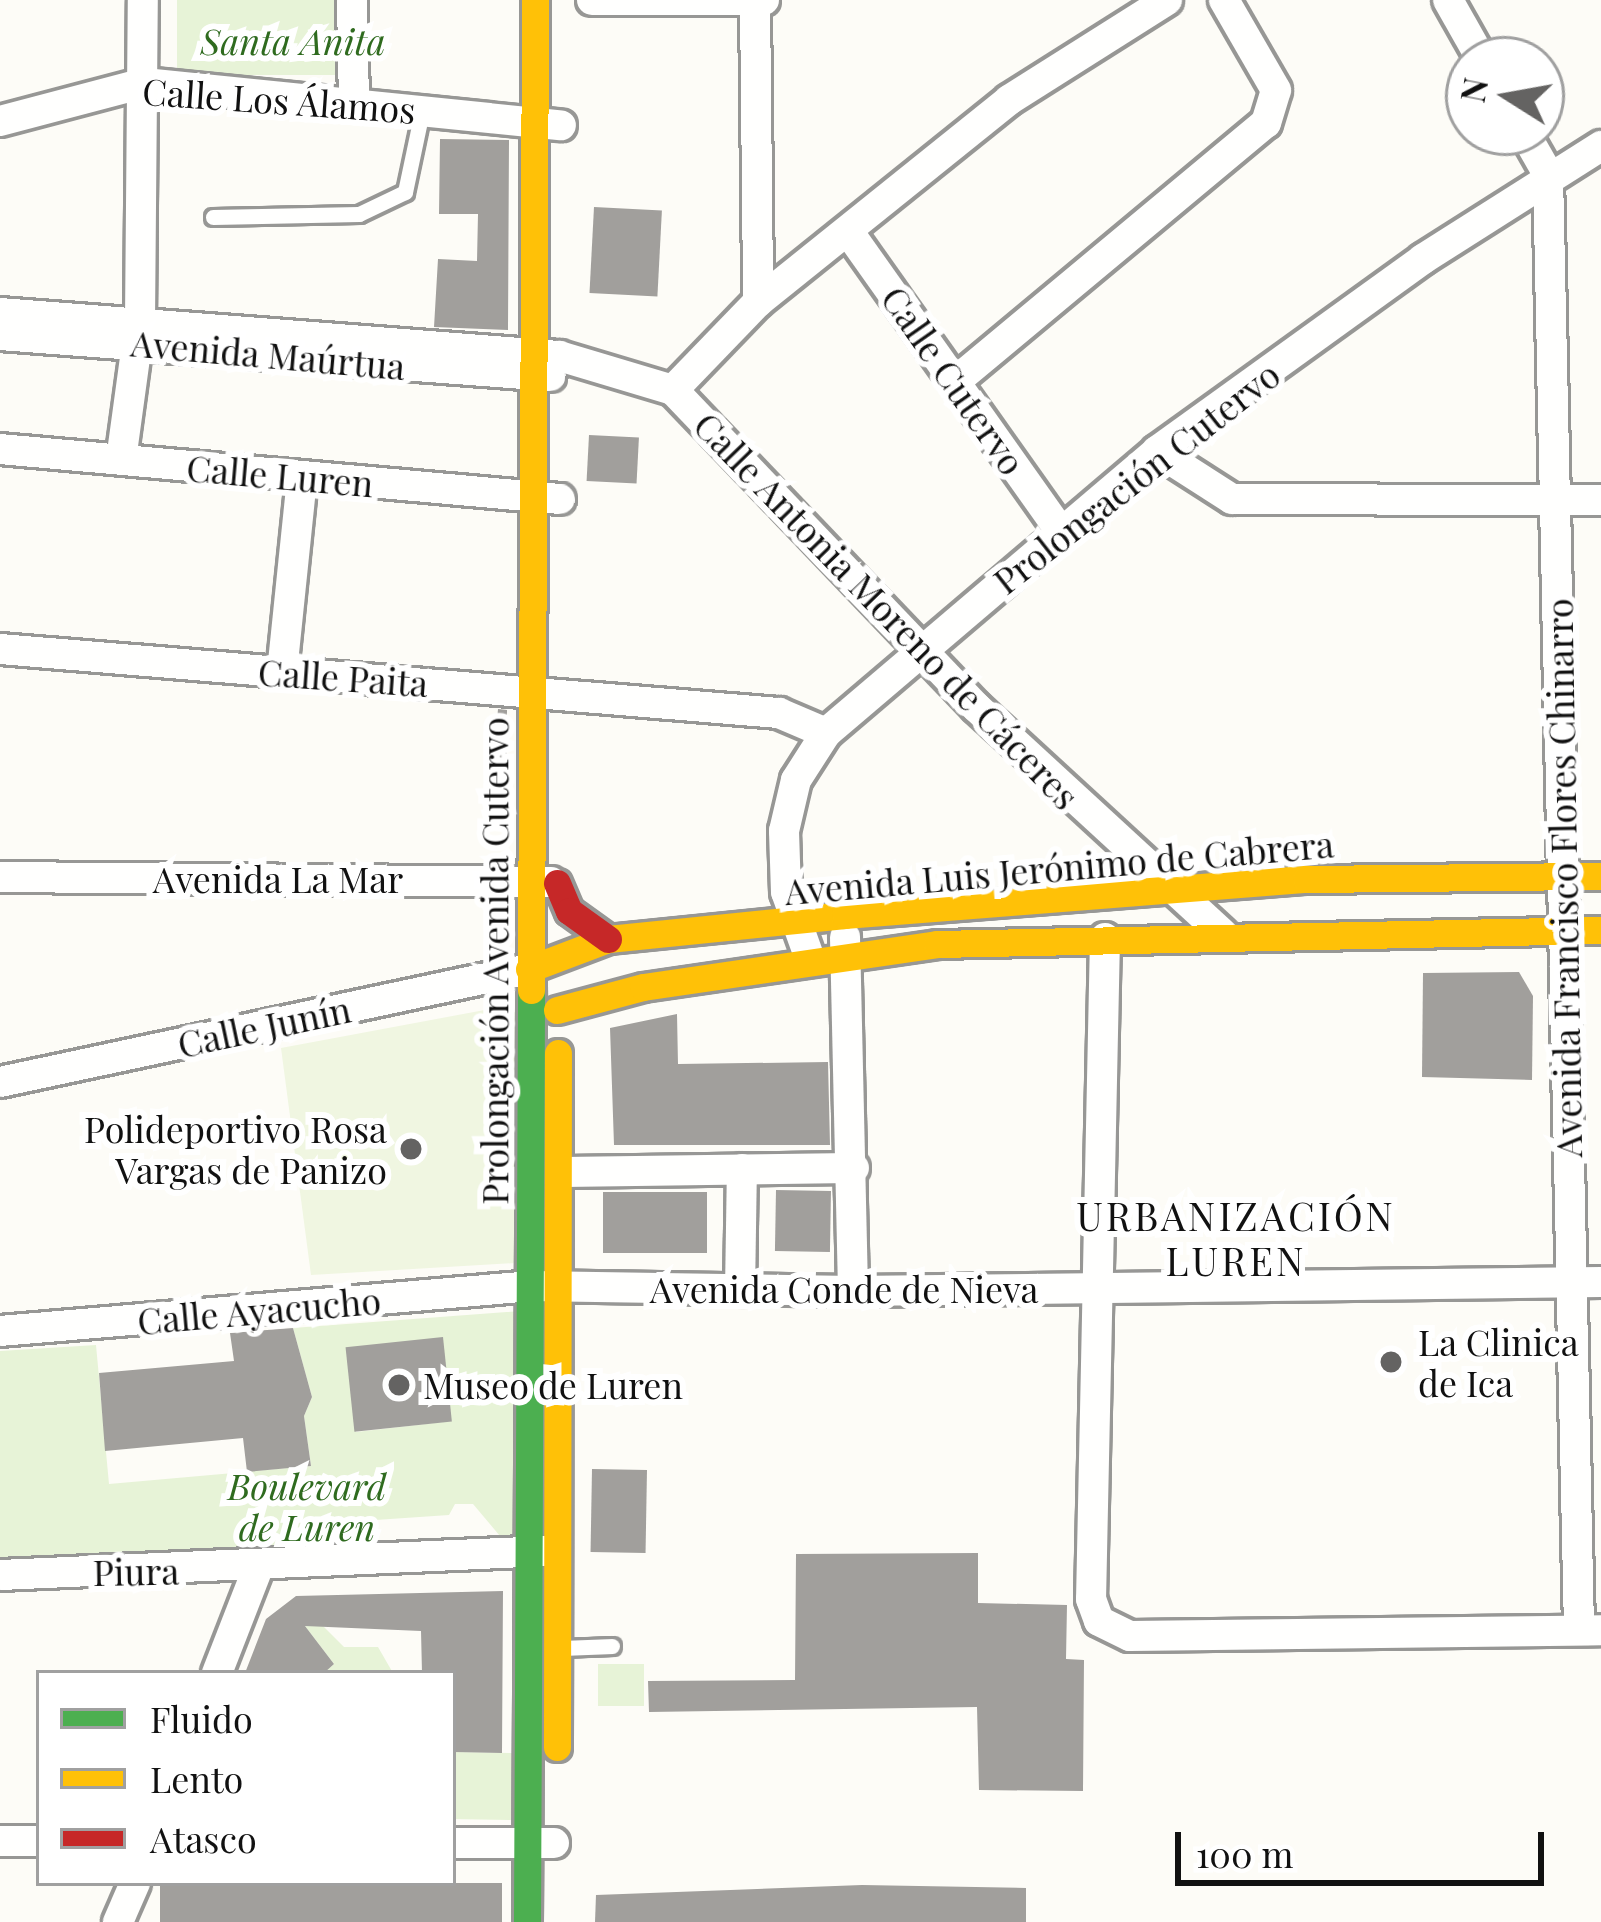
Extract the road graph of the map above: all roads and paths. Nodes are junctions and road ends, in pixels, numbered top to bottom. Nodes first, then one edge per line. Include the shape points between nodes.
1 (143, 0) edge
2 (352, 0) edge
3 (536, 0) edge
4 (561, 0) edge
5 (592, 0) edge
6 (1167, 0) edge
7 (1224, 0) edge
8 (1448, 0) edge
9 (758, 2) edge
10 (1468, 36) edge
11 (144, 83) junction
12 (354, 101) junction
13 (422, 111) junction
14 (0, 121) edge
15 (548, 126) junction
16 (1601, 146) edge
17 (1538, 156) edge
18 (1548, 174) junction
19 (213, 217) dead end
20 (848, 231) junction
21 (758, 302) junction
22 (0, 313) edge
23 (137, 332) junction
24 (0, 335) edge
25 (548, 366) junction
26 (957, 380) junction
27 (673, 390) junction
28 (0, 449) edge
29 (1157, 451) junction
30 (121, 460) junction
31 (302, 478) junction
32 (548, 499) junction
33 (1555, 500) junction
34 (1601, 500) edge
35 (1059, 529) junction
36 (0, 649) edge
37 (925, 652) junction
38 (283, 672) junction
39 (543, 693) junction
40 (826, 733) junction
41 (1601, 876) edge
42 (0, 877) edge
43 (1563, 877) junction
44 (544, 882) junction
45 (1168, 889) junction
46 (845, 915) junction
47 (800, 925) junction
48 (1601, 930) edge
49 (1564, 931) junction
50 (1223, 934) junction
51 (1105, 938) junction
52 (608, 939) junction
53 (846, 952) junction
54 (810, 959) junction
55 (542, 965) junction
56 (557, 1010) junction
57 (0, 1082) edge
58 (854, 1168) junction
59 (742, 1169) junction
60 (562, 1172) junction
61 (1586, 1282) edge
62 (538, 1288) junction
63 (1100, 1289) junction
64 (740, 1291) junction
65 (854, 1291) junction
66 (0, 1331) edge
67 (527, 1550) junction
68 (560, 1551) junction
69 (258, 1568) junction
70 (0, 1575) edge
71 (1590, 1630) edge
72 (612, 1646) dead end
73 (560, 1648) junction
74 (219, 1670) edge
75 (36, 1840) edge
76 (0, 1841) edge
77 (456, 1843) edge
78 (543, 1843) junction
79 (134, 1886) edge
80 (118, 1922) edge
81 (527, 1922) edge
82 (554, 1922) edge

1 - 11 street
2 - 12 street
3 - 15 street, Prolongación Avenida Cutervo
4 - 15 street, Prolongación Avenida Cutervo
5 - 9 street
6 - 20 street via 1009,100
7 - 26 street via 1276,90 1266,123
8 - 10 street
9 - 21 street
11 - 12 street, Calle Los Álamos
11 - 14 street, Calle Los Álamos
11 - 23 street
12 - 13 street, Calle Los Álamos
13 - 15 street, Calle Los Álamos
13 - 19 lane via 405,192 359,214
15 - 25 street, Prolongación Avenida Cutervo
16 - 18 street, Prolongación Cutervo
17 - 18 street, Avenida Francisco Flores Chinarro
18 - 29 street, Prolongación Cutervo
18 - 33 street, Avenida Francisco Flores Chinarro
20 - 21 street
20 - 26 street, Calle Cutervo
21 - 27 street
22 - 23 street, Avenida Maúrtua
23 - 24 street, Avenida Maúrtua
23 - 25 street, Avenida Maúrtua
23 - 30 street
25 - 27 street, Calle Antonia Moreno de Cáceres via 590,364
25 - 32 street, Prolongación Avenida Cutervo
26 - 35 street, Calle Cutervo
27 - 37 street, Calle Antonia Moreno de Cáceres
28 - 30 street, Calle Luren
29 - 33 street via 1232,499
29 - 35 street, Prolongación Cutervo
30 - 31 street, Calle Luren
31 - 32 street, Calle Luren
31 - 38 street
32 - 39 street, Prolongación Avenida Cutervo
33 - 34 street
33 - 43 street, Avenida Francisco Flores Chinarro
35 - 37 street, Prolongación Cutervo
36 - 38 street, Calle Paita
37 - 40 street, Prolongación Cutervo
37 - 45 street, Calle Antonia Moreno de Cáceres
38 - 39 street, Calle Paita
39 - 40 street, Calle Paita via 779,712
39 - 44 street, Prolongación Avenida Cutervo
40 - 47 street, Prolongación Cutervo via 796,780 784,831 786,892
41 - 43 street, Avenida Luis Jerónimo de Cabrera
42 - 44 street, Avenida La Mar
43 - 45 street, Avenida Luis Jerónimo de Cabrera via 1306,878
43 - 49 street, Avenida Francisco Flores Chinarro
44 - 52 street
44 - 55 street, Prolongación Avenida Cutervo
45 - 46 street, Avenida Luis Jerónimo de Cabrera
45 - 50 street, Calle Antonia Moreno de Cáceres
46 - 47 street, Avenida Luis Jerónimo de Cabrera
46 - 53 street
47 - 52 street, Avenida Luis Jerónimo de Cabrera
47 - 54 street, Prolongación Cutervo
48 - 49 street, Avenida Luis Jerónimo de Cabrera
49 - 50 street, Avenida Luis Jerónimo de Cabrera
49 - 61 street, Avenida Francisco Flores Chinarro
50 - 51 street, Avenida Luis Jerónimo de Cabrera
51 - 53 street, Avenida Luis Jerónimo de Cabrera
51 - 63 street
52 - 55 street, Avenida Luis Jerónimo de Cabrera
53 - 54 street, Avenida Luis Jerónimo de Cabrera
53 - 58 street
54 - 56 street, Avenida Luis Jerónimo de Cabrera
55 - 56 street, Prolongación Avenida Cutervo
55 - 57 street, Calle Junín
55 - 62 street, Prolongación Avenida Cutervo
56 - 60 street, Prolongación Avenida Cutervo
58 - 59 street
58 - 65 street
59 - 60 street
59 - 64 street
60 - 62 street, Prolongación Avenida Cutervo
61 - 63 street, Avenida Conde de Nieva
61 - 71 street, Avenida Francisco Flores Chinarro
62 - 64 street, Avenida Conde de Nieva
62 - 66 street, Calle Ayacucho
62 - 67 street, Prolongación Avenida Cutervo
62 - 68 street, Prolongación Avenida Cutervo
63 - 65 street, Avenida Conde de Nieva
63 - 71 street via 1091,1599 1099,1621 1130,1636
64 - 65 street, Avenida Conde de Nieva
67 - 68 street, Piura
67 - 69 street, Piura
67 - 78 street, Prolongación Avenida Cutervo
68 - 73 street, Prolongación Avenida Cutervo
69 - 70 street, Piura
69 - 74 street
72 - 73 lane
73 - 78 street, Prolongación Avenida Cutervo
75 - 76 street
77 - 78 street
78 - 81 street, Prolongación Avenida Cutervo
78 - 82 street, Prolongación Avenida Cutervo
79 - 80 street

